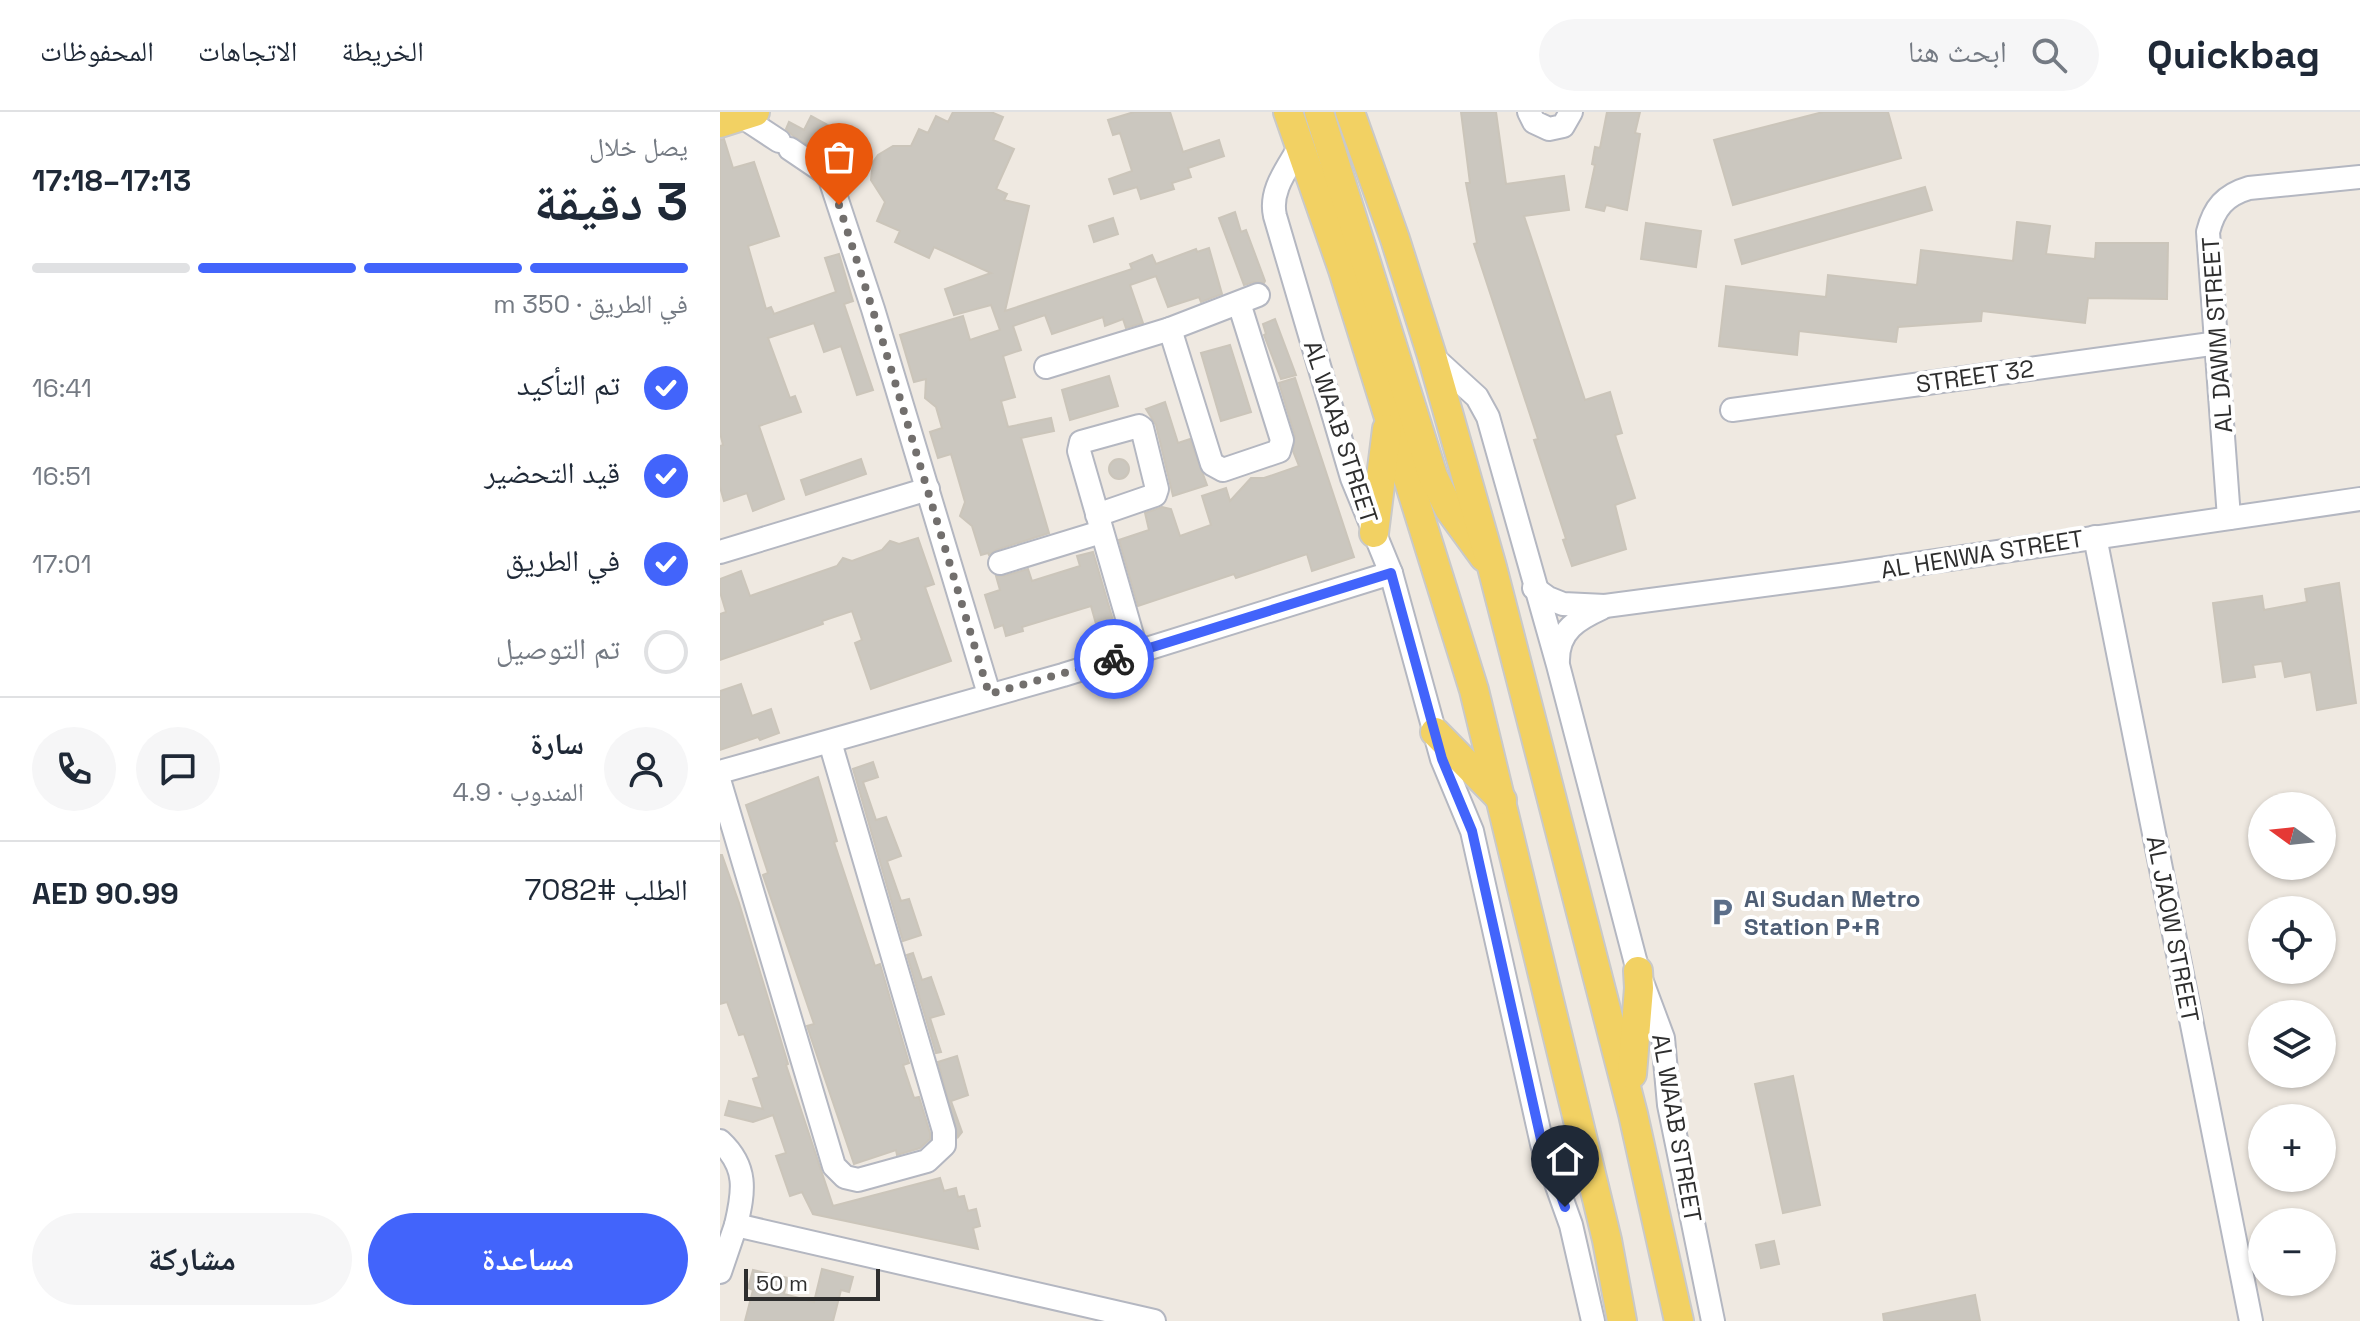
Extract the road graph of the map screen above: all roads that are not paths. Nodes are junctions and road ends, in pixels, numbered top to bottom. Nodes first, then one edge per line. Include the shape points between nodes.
1 (1288, 112) edge
2 (1319, 112) edge
3 (1350, 112) edge
4 (1529, 112) edge
5 (1571, 112) edge
6 (739, 117) edge
7 (1300, 146) junction
8 (2360, 177) edge
9 (1294, 283) junction
10 (1254, 297) junction
11 (1170, 329) junction
12 (2218, 343) junction
13 (1432, 356) junction
14 (1046, 367) dead end
15 (1732, 410) dead end
16 (1388, 420) junction
17 (928, 489) junction
18 (2360, 499) edge
19 (2229, 518) junction
20 (1374, 533) junction
21 (2095, 537) junction
22 (720, 552) edge
23 (1000, 563) dead end
24 (1492, 567) junction
25 (1391, 573) junction
26 (1534, 588) junction
27 (1605, 606) junction
28 (1137, 652) junction
29 (1558, 665) junction
30 (989, 694) junction
31 (1435, 732) junction
32 (830, 742) junction
33 (720, 772) edge
34 (722, 789) edge
35 (1503, 801) junction
36 (1638, 971) junction
37 (1633, 1114) junction
38 (720, 1141) edge
39 (736, 1225) junction
40 (720, 1272) edge
41 (1154, 1321) edge
42 (1593, 1321) edge
43 (1622, 1321) edge
44 (1679, 1321) edge
45 (1713, 1321) edge
46 (2251, 1321) edge

1 - 7 main road, AL WAAB STREET
2 - 24 main road via 1433,476 1449,509
3 - 13 main road, AL WAAB STREET
4 - 5 street via 1534,122 1549,129 1563,126
6 - 17 street via 830,179
7 - 9 street, AL WAAB STREET via 1273,206
7 - 16 main road, AL WAAB STREET
8 - 12 street, AL DAWM STREET via 2249,188 2221,203 2208,232
9 - 10 street
9 - 20 street, AL WAAB STREET via 1352,478
10 - 11 street
10 - 11 street via 1282,440 1279,451 1223,470 1212,464
11 - 14 street
12 - 15 street, STREET 32
12 - 19 street, AL DAWM STREET
13 - 24 main road, AL WAAB STREET
13 - 26 street, AL WAAB STREET via 1483,406
16 - 20 main road
16 - 35 main road, AL WAAB STREET via 1474,690
17 - 22 street
17 - 30 street
18 - 19 street, AL HENWA STREET
19 - 21 street, AL HENWA STREET
20 - 25 street, AL WAAB STREET
21 - 27 street, AL HENWA STREET
21 - 46 street, AL JAOW STREET
23 - 28 street via 1099,523
24 - 37 main road, AL WAAB STREET
25 - 28 street
25 - 31 street, AL WAAB STREET
26 - 27 street, AL HENWA STREET via 1563,604
26 - 29 street, AL WAAB STREET
27 - 29 street, AL HENWA STREET via 1568,628
28 - 30 street
29 - 36 street, AL WAAB STREET
30 - 32 street
31 - 35 main road
31 - 42 street, AL WAAB STREET via 1472,831 1542,1144 1576,1240
32 - 33 street
32 - 34 street via 944,1131 944,1145 927,1161 858,1180 834,1166
35 - 43 main road, AL WAAB STREET
36 - 37 main road
36 - 45 street, AL WAAB STREET via 1663,1038 1669,1105
37 - 44 main road, AL WAAB STREET
38 - 39 street via 740,1170 743,1194
39 - 40 street
39 - 41 street

